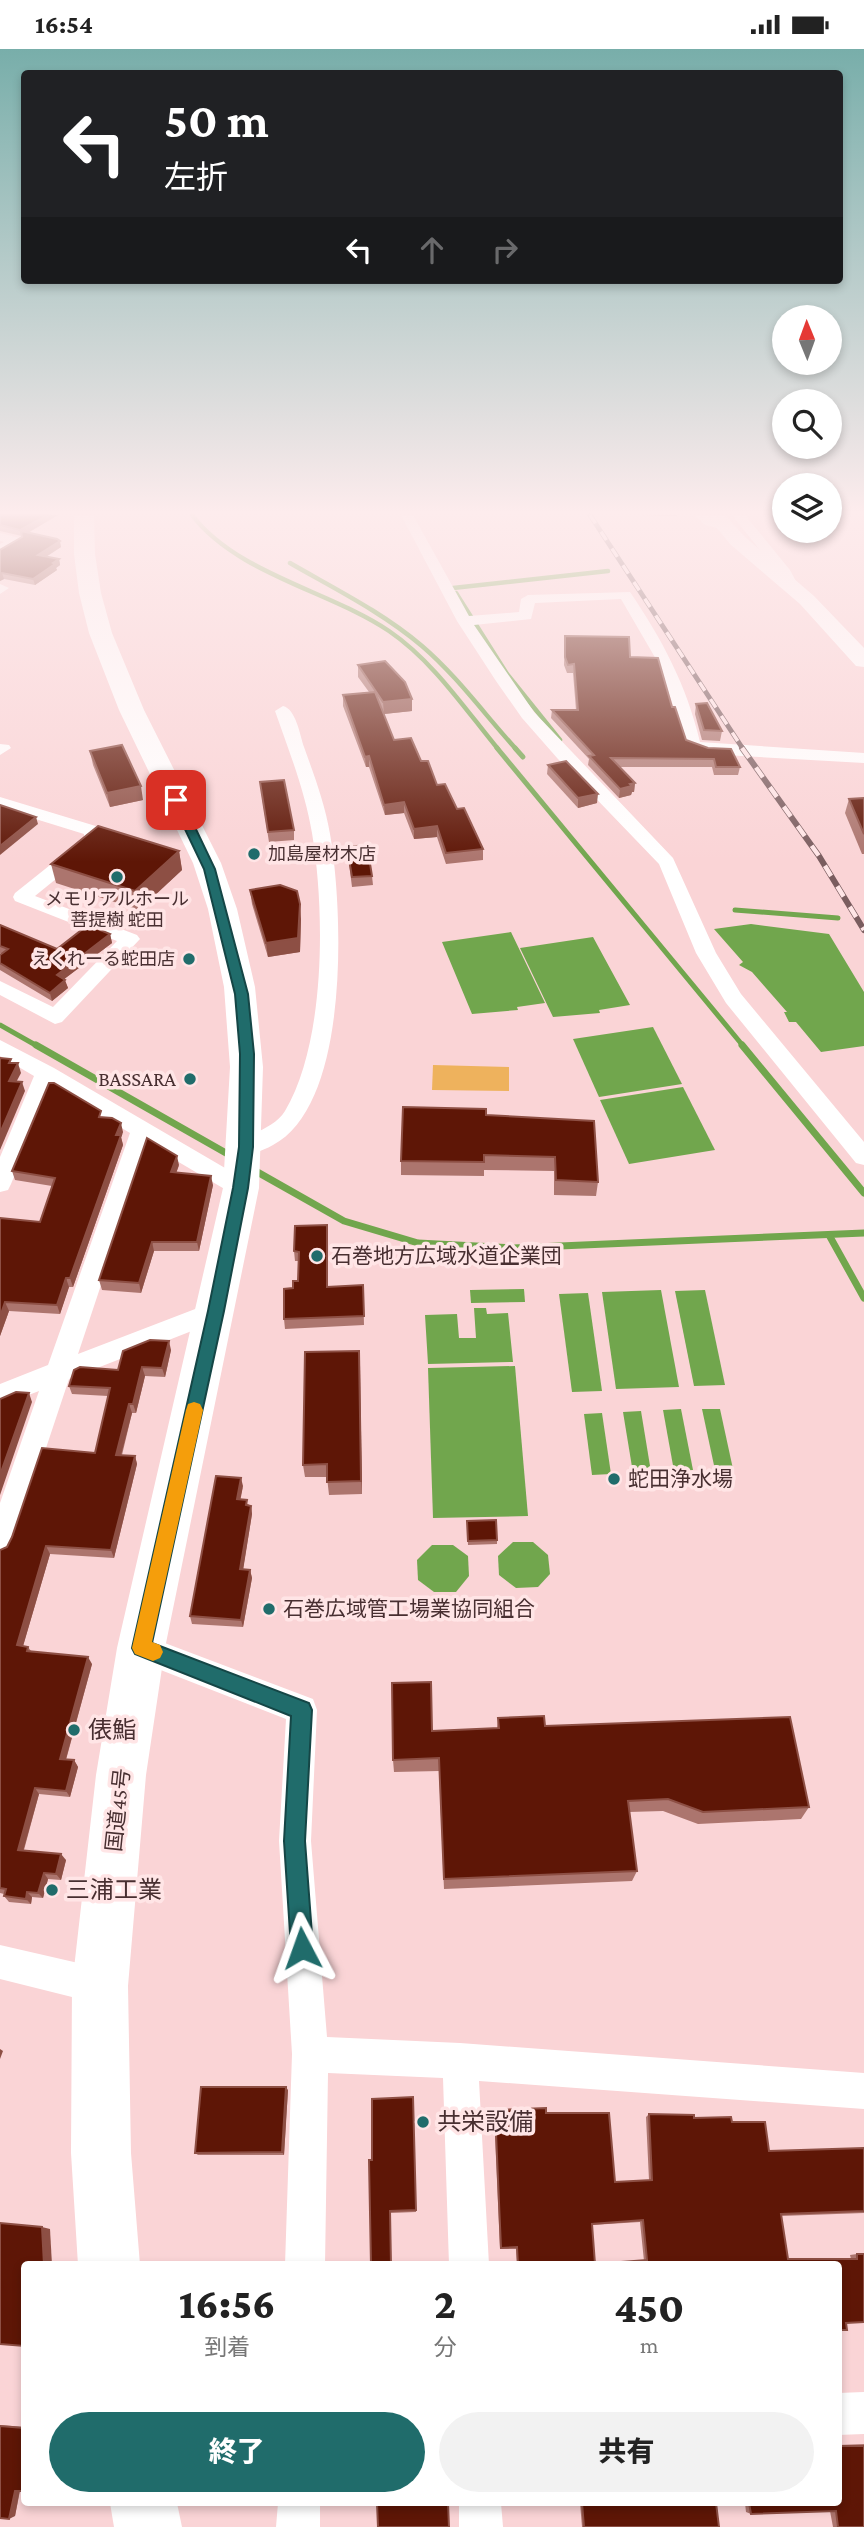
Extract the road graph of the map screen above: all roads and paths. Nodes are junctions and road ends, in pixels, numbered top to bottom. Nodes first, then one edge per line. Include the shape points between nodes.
1 (101, 631) edge
2 (476, 631) edge
3 (651, 631) edge
4 (834, 631) edge
5 (864, 661) edge
6 (283, 711) dead end
7 (864, 758) edge
8 (3, 806) edge
9 (0, 987) edge
10 (0, 1047) edge
11 (46, 1073) junction
12 (142, 1129) junction
13 (864, 1157) edge
14 (244, 1166) junction
15 (0, 1184) edge
16 (216, 1311) junction
17 (57, 1372) junction
18 (0, 1395) edge
19 (0, 1544) edge
20 (142, 1648) junction
21 (0, 1962) edge
22 (100, 1986) junction
23 (310, 2054) junction
24 (460, 2061) junction
25 (864, 2091) edge
26 (109, 2261) edge
27 (304, 2261) edge
28 (469, 2261) edge
29 (864, 2413) edge
30 (842, 2414) edge
31 (145, 2506) edge
32 (299, 2506) edge
33 (480, 2506) edge
34 (149, 2527) edge
35 (298, 2527) edge
36 (481, 2527) edge

1 - 14 highway, 国道45号 via 130,704 209,869 224,919 242,994 247,1054
2 - 13 street via 528,715 667,862 706,953 733,998
3 - 7 street via 670,669 693,745
4 - 5 street
6 - 14 street via 321,831 330,904 323,1028 296,1112 262,1142
8 - 9 street via 93,831 93,841 22,897 130,939 55,1017
10 - 11 street
11 - 12 street
11 - 15 street
12 - 14 street
12 - 17 street
14 - 16 highway, 国道45号
16 - 17 street
16 - 20 highway, 国道45号
17 - 18 street
17 - 19 street
20 - 22 highway, 国道45号 via 121,1775
20 - 23 street via 302,1710 295,1841
21 - 22 street
22 - 26 highway, 国道45号 via 101,2153
23 - 24 street
23 - 27 street
24 - 25 street
24 - 28 street
29 - 30 street
31 - 34 highway
32 - 35 street
33 - 36 street

